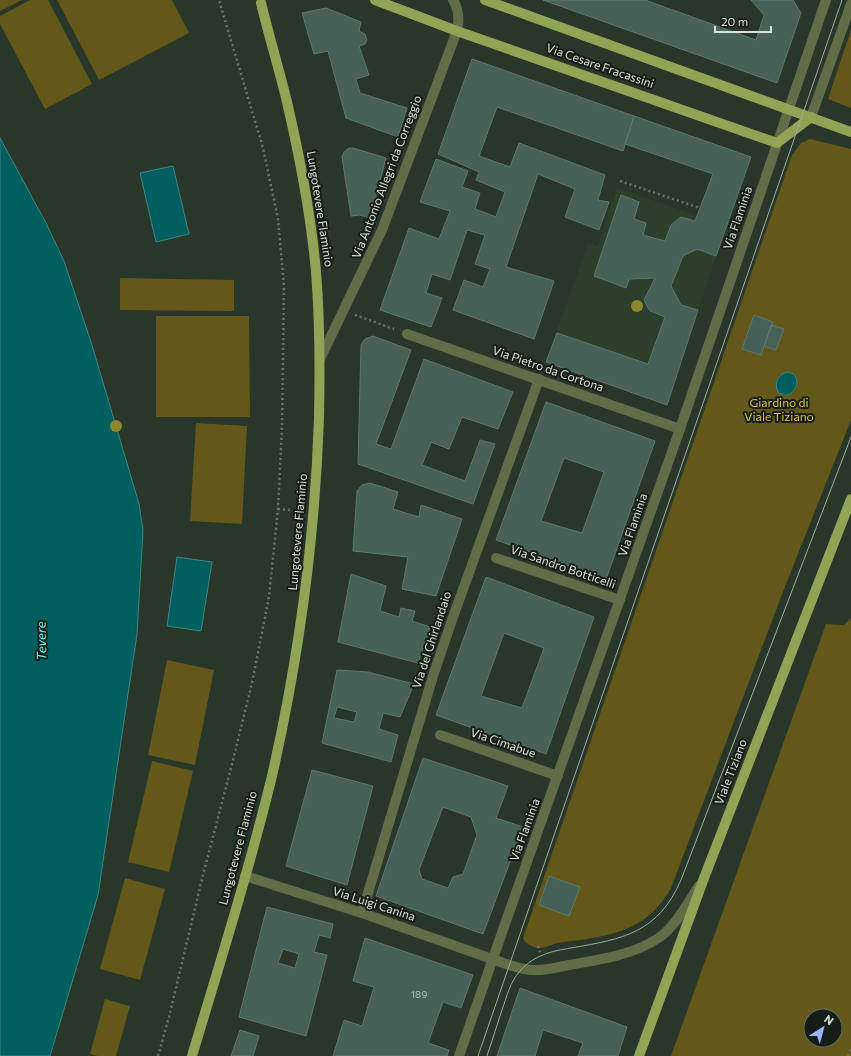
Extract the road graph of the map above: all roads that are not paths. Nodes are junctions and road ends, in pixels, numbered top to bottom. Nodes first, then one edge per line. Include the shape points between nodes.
1 (375, 0) edge
2 (453, 0) edge
3 (485, 0) edge
4 (264, 1) edge
5 (824, 1) edge
6 (851, 4) edge
7 (457, 31) junction
8 (788, 108) junction
9 (811, 117) junction
10 (851, 132) edge
11 (777, 142) junction
12 (407, 334) dead end
13 (320, 359) junction
14 (539, 379) junction
15 (680, 429) junction
16 (851, 499) edge
17 (496, 558) dead end
18 (620, 600) junction
19 (440, 734) dead end
20 (558, 776) junction
21 (245, 876) junction
22 (704, 878) junction
23 (362, 913) junction
24 (493, 958) junction
25 (192, 1056) edge
26 (460, 1056) edge
27 (639, 1056) edge

1 - 7 main road, Via Cesare Fracassini
2 - 7 street, Via Antonio Allegri da Correggio via 459,16
3 - 8 main road, Via Cesare Fracassini
4 - 13 main road, Lungotevere Flaminio via 303,174 316,272
5 - 8 street, Via Flaminia
6 - 9 street
7 - 11 main road, Via Cesare Fracassini
7 - 13 street, Via Antonio Allegri da Correggio via 382,230
8 - 9 main road, Via Cesare Fracassini
8 - 11 street, Via Flaminia
9 - 10 main road, Via Cesare Fracassini
9 - 11 main road
11 - 15 street, Via Flaminia
12 - 14 street, Via Pietro da Cortona
13 - 21 main road, Lungotevere Flaminio via 318,453 303,612 277,752
14 - 15 street, Via Pietro da Cortona
14 - 23 street, Via del Ghirlandaio via 433,676
15 - 18 street, Via Flaminia
16 - 22 main road, Viale Tiziano
17 - 18 street, Via Sandro Botticelli
18 - 20 street, Via Flaminia
19 - 20 street, Via Cimabue
20 - 24 street, Via Flaminia
21 - 23 street, Via Luigi Canina
21 - 25 main road, Lungotevere Flaminio
22 - 24 street, Via Luigi Canina via 669,928 651,942 627,953 539,970 522,969
22 - 27 main road, Viale Tiziano
23 - 24 street, Via Luigi Canina
24 - 26 street, Via Flaminia

